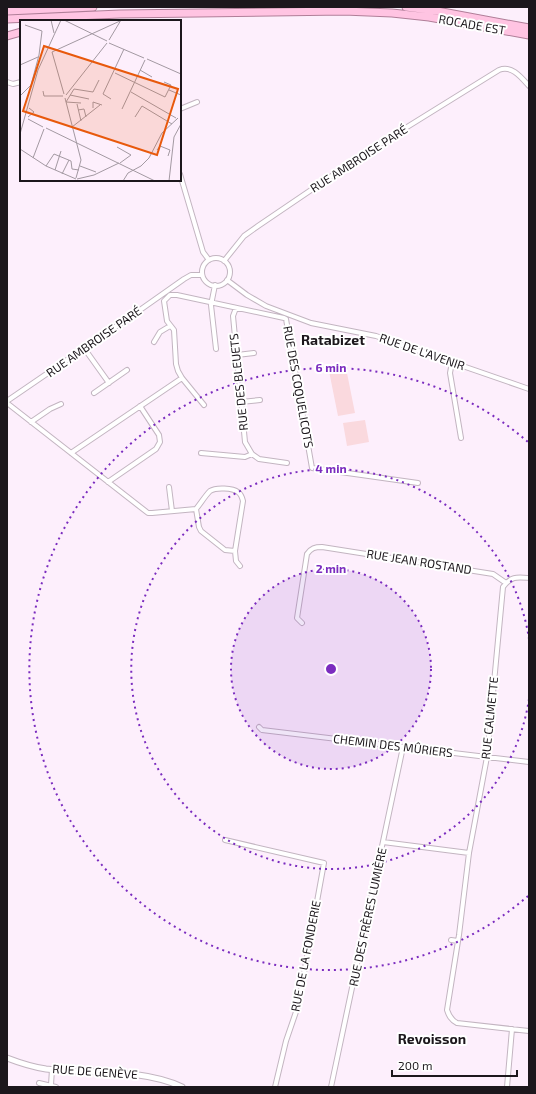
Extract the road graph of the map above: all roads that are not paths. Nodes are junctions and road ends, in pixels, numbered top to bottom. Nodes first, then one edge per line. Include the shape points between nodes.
1 (14, 7) edge
2 (93, 7) edge
3 (406, 7) edge
4 (7, 10) edge
5 (120, 14) junction
6 (7, 19) edge
7 (73, 20) edge
8 (529, 28) edge
9 (20, 32) edge
10 (529, 35) edge
11 (7, 36) edge
12 (7, 82) edge
13 (20, 82) edge
14 (529, 86) edge
15 (197, 102) dead end
16 (181, 109) edge
17 (181, 177) edge
18 (209, 260) junction
19 (224, 261) junction
20 (202, 275) junction
21 (227, 280) junction
22 (215, 285) junction
23 (212, 302) junction
24 (236, 308) junction
25 (170, 326) junction
26 (154, 342) dead end
27 (84, 348) junction
28 (216, 349) dead end
29 (254, 353) dead end
30 (237, 355) junction
31 (452, 362) junction
32 (127, 370) dead end
33 (182, 378) junction
34 (109, 383) junction
35 (529, 389) edge
36 (94, 393) dead end
37 (260, 400) dead end
38 (7, 402) edge
39 (241, 402) junction
40 (61, 404) dead end
41 (204, 405) dead end
42 (140, 406) junction
43 (31, 422) junction
44 (461, 438) dead end
45 (71, 453) junction
46 (201, 453) dead end
47 (252, 454) junction
48 (286, 463) dead end
49 (108, 482) junction
50 (418, 483) dead end
51 (169, 487) dead end
52 (196, 509) junction
53 (172, 511) junction
54 (235, 551) junction
55 (240, 566) dead end
56 (529, 578) edge
57 (506, 583) junction
58 (302, 623) dead end
59 (260, 727) dead end
60 (403, 747) junction
61 (487, 757) junction
62 (529, 762) edge
63 (224, 840) dead end
64 (383, 842) junction
65 (469, 853) junction
66 (451, 940) dead end
67 (458, 941) junction
68 (512, 1029) junction
69 (529, 1031) edge
70 (7, 1058) edge
71 (52, 1069) junction
72 (39, 1083) dead end
73 (51, 1085) junction
74 (56, 1087) edge
75 (182, 1087) edge
76 (275, 1087) edge
77 (331, 1087) edge
78 (507, 1087) edge

1 - 4 highway
2 - 4 highway
3 - 8 highway, ROCADE EST
5 - 6 highway, ROCADE EST
5 - 7 highway
5 - 10 highway, ROCADE EST via 344,10 429,17
9 - 11 highway
12 - 13 street
14 - 19 street, RUE AMBROISE PARÉ via 514,71 504,68 499,70 370,150 258,226 244,236
15 - 16 street
17 - 18 street via 203,252
18 - 19 street via 215,258
18 - 20 street via 202,268
19 - 21 street via 230,270
20 - 22 street via 208,283
20 - 27 street, RUE AMBROISE PARÉ via 184,279
21 - 22 street
21 - 31 street, RUE DE L'AVENIR via 266,306 311,322 376,336
22 - 23 street
23 - 24 street
23 - 25 street via 170,295 164,301
23 - 28 street
24 - 30 street, RUE DES BLEUETS via 233,316
24 - 50 street, RUE DES COQUELICOTS via 286,319 312,468
25 - 26 street via 160,332
25 - 33 street via 174,330 176,364
27 - 34 street
27 - 38 street, RUE AMBROISE PARÉ
29 - 30 street
30 - 39 street, RUE DES BLEUETS
31 - 35 street, RUE DE L'AVENIR
31 - 44 street via 450,373
32 - 34 street
33 - 41 street
33 - 42 street
34 - 36 street
37 - 39 street
38 - 43 street
39 - 47 street, RUE DES BLEUETS via 245,442
40 - 43 street
42 - 45 street
42 - 49 street via 159,435 160,442 156,449
43 - 45 street
45 - 49 street
46 - 47 street via 246,458
47 - 48 street via 259,459
49 - 53 street via 148,513
51 - 53 street
52 - 53 street
52 - 54 street via 202,531 225,550
52 - 54 street via 214,489 239,492 242,500
54 - 55 street via 236,561
56 - 57 street via 511,578
57 - 58 street, RUE JEAN ROSTAND via 493,574 322,547 315,548 307,554 297,618
57 - 61 street, RUE CALMETTE via 502,592
59 - 60 street, CHEMIN DES MÛRIERS via 262,730
60 - 61 street, CHEMIN DES MÛRIERS
60 - 64 street, RUE DES FRÈRES LUMIÈRE
61 - 62 street, CHEMIN DES MÛRIERS
61 - 65 street, RUE CALMETTE
63 - 76 street, RUE DE LA FONDERIE via 324,863 298,1006
64 - 65 street
64 - 77 street, RUE DES FRÈRES LUMIÈRE
65 - 67 street, RUE CALMETTE
66 - 67 street
67 - 68 street, RUE CALMETTE via 448,1016 457,1023
68 - 69 street
68 - 78 street
70 - 71 street, RUE DE GENÈVE via 26,1065
71 - 73 street
71 - 75 street, RUE DE GENÈVE via 149,1076
72 - 73 street
73 - 74 street

